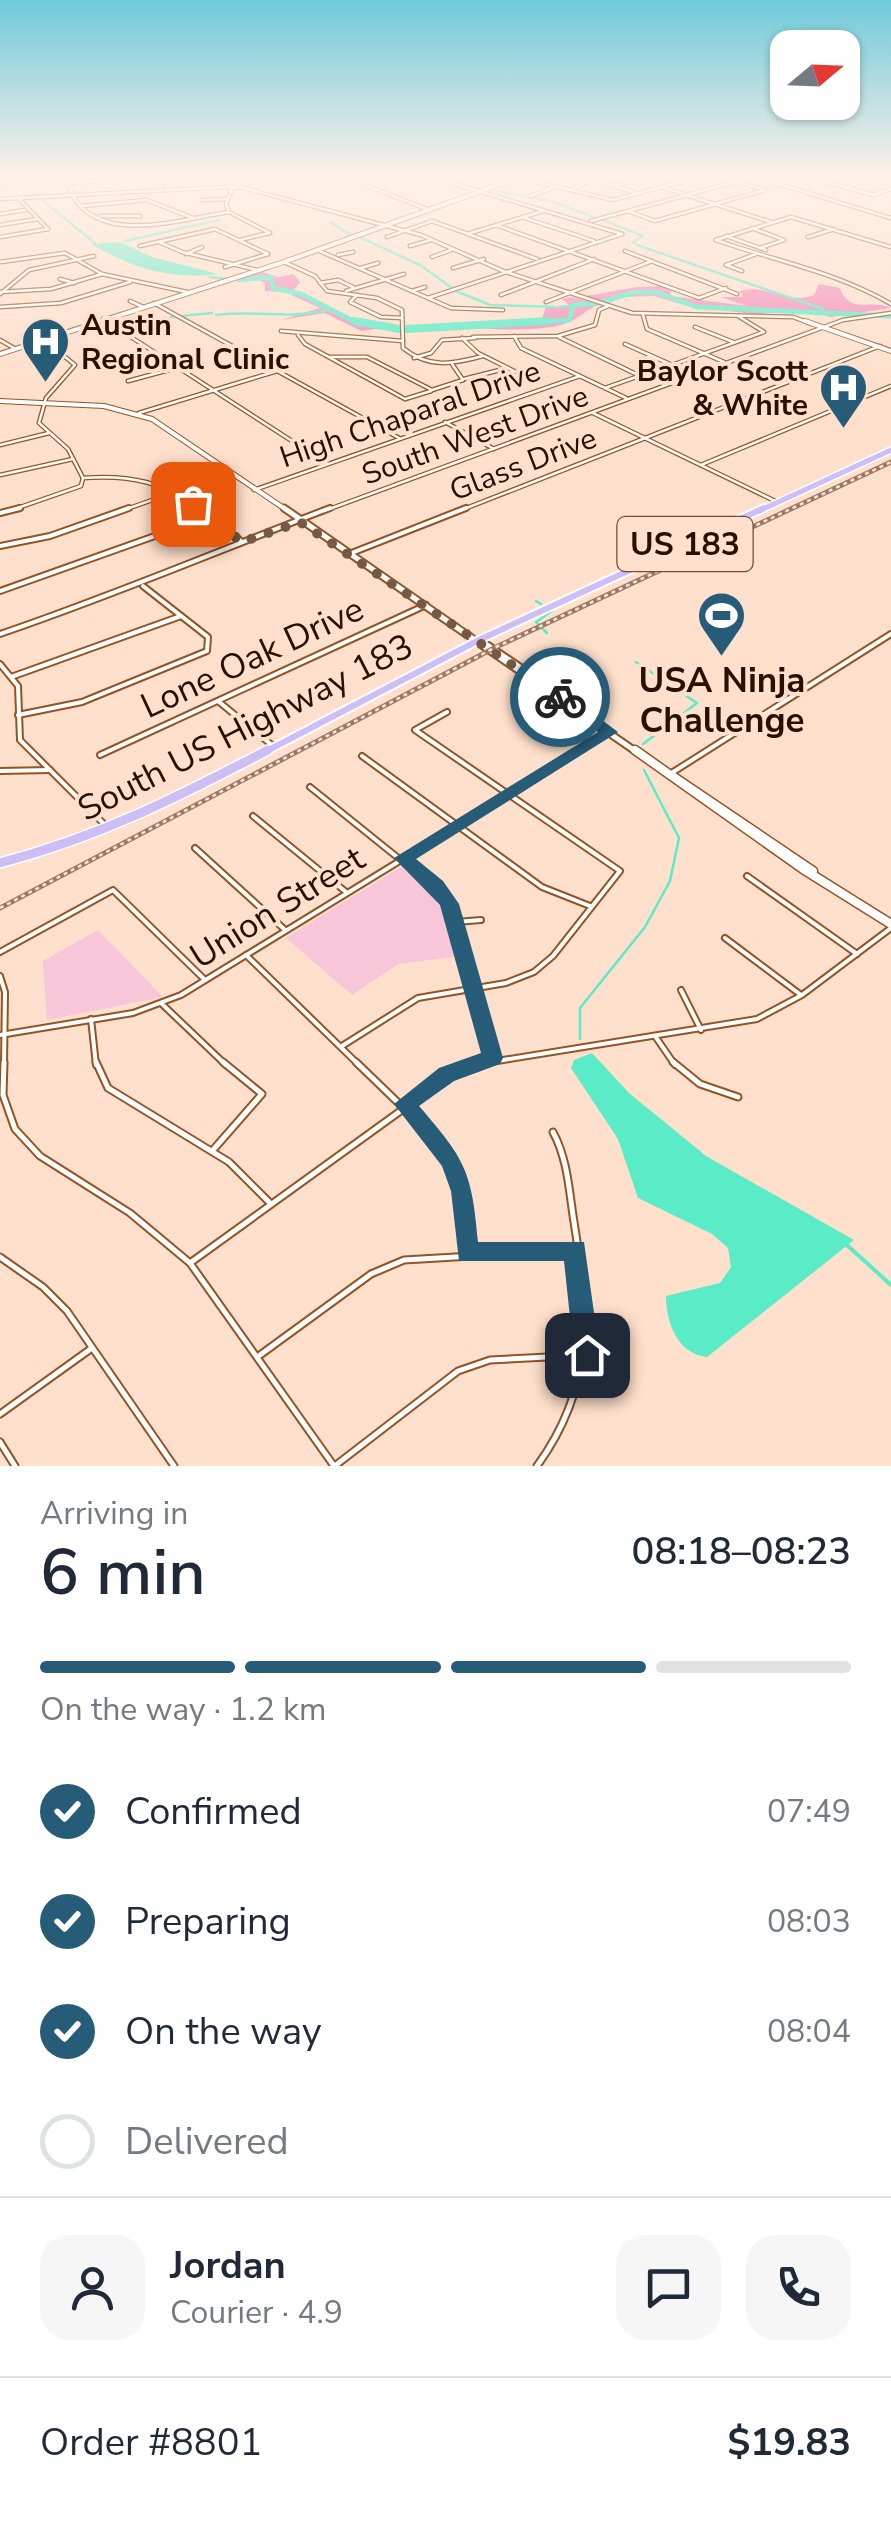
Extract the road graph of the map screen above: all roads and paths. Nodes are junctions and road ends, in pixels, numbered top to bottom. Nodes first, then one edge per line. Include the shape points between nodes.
1 (166, 245) edge
2 (251, 245) edge
3 (331, 245) edge
4 (441, 245) edge
5 (499, 245) edge
6 (556, 245) edge
7 (585, 245) edge
8 (731, 245) edge
9 (753, 245) edge
10 (768, 245) edge
11 (202, 246) dead end
12 (760, 248) junction
13 (318, 250) junction
14 (451, 250) junction
15 (569, 250) junction
16 (766, 250) dead end
17 (625, 251) dead end
18 (353, 252) dead end
19 (186, 254) junction
20 (756, 254) junction
21 (94, 256) dead end
22 (335, 256) junction
23 (432, 257) dead end
24 (484, 259) junction
25 (536, 259) junction
26 (595, 259) junction
27 (77, 260) junction
28 (2, 261) edge
29 (284, 262) junction
30 (652, 262) junction
31 (239, 263) junction
32 (378, 263) dead end
33 (225, 267) dead end
34 (361, 268) junction
35 (454, 268) dead end
36 (257, 270) junction
37 (624, 270) junction
38 (742, 271) dead end
39 (503, 272) junction
40 (102, 274) junction
41 (404, 274) dead end
42 (60, 279) dead end
43 (386, 279) junction
44 (534, 281) junction
45 (130, 282) junction
46 (320, 282) junction
47 (74, 283) junction
48 (425, 287) dead end
49 (356, 288) junction
50 (726, 288) junction
51 (412, 291) junction
52 (564, 291) junction
53 (187, 292) junction
54 (0, 293) edge
55 (344, 293) junction
56 (501, 294) dead end
57 (737, 294) dead end
58 (357, 295) junction
59 (428, 298) junction
60 (130, 301) dead end
61 (546, 302) dead end
62 (154, 303) junction
63 (891, 304) edge
64 (142, 306) junction
65 (608, 306) junction
66 (0, 307) edge
67 (503, 310) dead end
68 (891, 313) edge
69 (643, 315) junction
70 (738, 316) junction
71 (403, 318) junction
72 (103, 319) junction
73 (826, 326) junction
74 (49, 327) dead end
75 (696, 327) dead end
76 (282, 331) dead end
77 (60, 333) junction
78 (298, 334) junction
79 (514, 336) junction
80 (558, 336) junction
81 (42, 338) junction
82 (462, 338) junction
83 (0, 340) edge
84 (403, 340) junction
85 (734, 342) junction
86 (625, 344) dead end
87 (880, 346) junction
88 (14, 348) junction
89 (891, 350) edge
90 (0, 354) edge
91 (703, 354) junction
92 (482, 356) junction
93 (330, 358) junction
94 (414, 358) junction
95 (724, 362) junction
96 (451, 364) junction
97 (180, 368) junction
98 (508, 368) junction
99 (278, 371) junction
100 (520, 374) dead end
101 (580, 376) junction
102 (464, 378) junction
103 (128, 381) dead end
104 (891, 386) edge
105 (605, 388) junction
106 (214, 390) junction
107 (432, 390) junction
108 (627, 398) junction
109 (0, 400) edge
110 (46, 400) junction
111 (593, 413) junction
112 (139, 414) junction
113 (445, 422) junction
114 (49, 434) junction
115 (646, 438) junction
116 (400, 439) junction
117 (0, 445) edge
118 (495, 450) junction
119 (891, 450) edge
120 (74, 459) junction
121 (328, 464) junction
122 (701, 465) junction
123 (0, 475) edge
124 (83, 478) junction
125 (254, 490) junction
126 (175, 492) junction
127 (777, 502) junction
128 (0, 513) edge
129 (210, 516) junction
130 (300, 522) junction
131 (242, 542) junction
132 (0, 546) edge
133 (349, 554) junction
134 (143, 586) junction
135 (0, 590) edge
136 (426, 605) junction
137 (183, 615) junction
138 (0, 634) edge
139 (891, 634) edge
140 (479, 640) junction
141 (0, 664) edge
142 (11, 677) junction
143 (218, 702) junction
144 (447, 712) dead end
145 (18, 715) junction
146 (610, 732) junction
147 (274, 747) junction
148 (100, 755) dead end
149 (362, 756) dead end
150 (50, 770) junction
151 (0, 771) edge
152 (670, 774) junction
153 (310, 786) dead end
154 (508, 794) junction
155 (252, 816) dead end
156 (457, 825) junction
157 (109, 830) junction
158 (194, 848) dead end
159 (403, 858) junction
160 (0, 863) edge
161 (747, 876) dead end
162 (346, 893) junction
163 (592, 907) junction
164 (481, 920) dead end
165 (456, 922) junction
166 (891, 926) edge
167 (286, 930) junction
168 (725, 938) dead end
169 (0, 952) edge
170 (857, 954) junction
171 (246, 955) junction
172 (0, 976) edge
173 (204, 980) junction
174 (474, 987) junction
175 (680, 990) dead end
176 (802, 996) junction
177 (162, 1004) junction
178 (91, 1019) junction
179 (700, 1030) junction
180 (2, 1034) edge
181 (654, 1036) junction
182 (342, 1046) junction
183 (492, 1058) junction
184 (738, 1096) dead end
185 (404, 1104) junction
186 (553, 1132) dead end
187 (212, 1151) junction
188 (271, 1204) junction
189 (575, 1250) junction
190 (467, 1254) junction
191 (0, 1257) edge
192 (190, 1263) junction
193 (92, 1348) junction
194 (587, 1355) junction
195 (258, 1356) junction
196 (0, 1414) edge
197 (0, 1442) edge
198 (15, 1466) edge
199 (174, 1466) edge
200 (334, 1466) edge
201 (537, 1466) edge

1 - 19 street
2 - 31 street via 268,254
3 - 13 main road
4 - 14 street
5 - 25 street
6 - 15 street
7 - 15 street
8 - 20 street
9 - 12 street
10 - 12 street
11 - 19 street
12 - 16 street
13 - 22 street
13 - 29 main road
14 - 23 street
14 - 24 street
15 - 25 street
15 - 26 street
17 - 30 street
18 - 22 street
19 - 31 street
20 - 38 street via 726,265
20 - 63 street via 852,281
21 - 27 street
22 - 34 street
24 - 35 street
24 - 39 street
25 - 39 street
26 - 37 street
26 - 44 street
27 - 28 street via 65,253
27 - 40 street
27 - 54 street via 8,280
29 - 36 main road
29 - 46 street
30 - 37 street
30 - 50 street
31 - 33 street
31 - 36 street
32 - 34 street
34 - 43 street
36 - 53 main road
37 - 50 street via 699,298
37 - 52 street
39 - 44 street
39 - 59 street
40 - 45 street
40 - 47 street
41 - 43 street
42 - 47 street
43 - 49 street
43 - 51 street
44 - 52 street
44 - 56 street
45 - 53 street
45 - 66 street via 64,303
46 - 49 street
46 - 55 street
47 - 54 street
48 - 51 street
49 - 55 street
50 - 57 street
51 - 59 street
52 - 61 street
52 - 65 street
53 - 62 main road
55 - 58 street
58 - 71 street via 377,298 401,310
58 - 71 street via 351,302 382,317
59 - 67 street via 461,310
60 - 64 street
62 - 64 main road
62 - 99 street
64 - 72 main road
65 - 69 street
65 - 80 street via 599,310 596,325
68 - 73 street, South West Drive
69 - 70 street
69 - 91 street via 646,329
70 - 73 street via 785,316
70 - 85 street via 764,332
71 - 84 street
72 - 77 main road
72 - 97 street
73 - 87 street
73 - 95 street, South West Drive
74 - 77 street
75 - 85 street
76 - 78 street
77 - 81 main road
78 - 84 street
78 - 93 street
79 - 80 street
79 - 82 street
79 - 101 street via 521,348
80 - 105 street via 640,376
81 - 88 main road
81 - 110 street via 75,365
82 - 92 street
82 - 94 street via 440,341 431,354
83 - 88 street
84 - 94 street
85 - 91 street
86 - 91 street via 672,365
87 - 89 street
87 - 115 street, Glass Drive
88 - 90 main road
91 - 95 street
92 - 96 street
92 - 98 street
93 - 107 street via 367,357
93 - 107 street via 405,399
94 - 96 street via 428,366
95 - 108 street, South West Drive
96 - 102 street
97 - 103 street
97 - 106 street
98 - 100 street
98 - 102 street
99 - 106 street
99 - 116 street
101 - 105 street
101 - 113 street, High Chaparal Drive
102 - 107 street
104 - 122 street
105 - 108 street
106 - 112 street
106 - 121 street
108 - 111 street, South West Drive
109 - 110 main road
110 - 112 main road
110 - 114 street via 38,418
111 - 115 street
111 - 118 street, South West Drive
112 - 125 main road
113 - 116 street, High Chaparal Drive
113 - 118 street
114 - 117 street
114 - 120 street
115 - 122 street
115 - 133 street, Glass Drive
116 - 121 street, High Chaparal Drive
118 - 130 street, South West Drive
119 - 127 main road, South US Highway 183 / US 183
120 - 123 street
120 - 124 street
121 - 125 street, High Chaparal Drive
122 - 127 street
124 - 126 street via 137,475
124 - 128 street via 70,494
125 - 130 main road
126 - 129 street
126 - 132 street via 50,536
127 - 140 main road, South US Highway 183 / US 183
129 - 131 street
129 - 135 street
130 - 131 street, South West Drive
130 - 133 main road
131 - 134 street, South West Drive
133 - 136 main road
134 - 137 street
134 - 138 street, South West Drive
136 - 140 main road
136 - 143 street, Lone Oak Drive
137 - 142 street
137 - 145 street via 210,640 203,654 82,702
139 - 152 street
140 - 146 main road
140 - 147 main road, South US Highway 183 / US 183
141 - 142 street
142 - 145 street via 19,692
143 - 147 street
143 - 148 street, Lone Oak Drive
144 - 154 street via 415,730
145 - 150 street via 20,740
146 - 152 main road
146 - 154 street, Union Street
147 - 157 main road, South US Highway 183 / US 183
149 - 156 street
150 - 151 street
150 - 157 street
152 - 166 main road
153 - 159 street
154 - 156 street, Union Street
154 - 163 street via 620,872
155 - 162 street
156 - 159 street, Union Street
156 - 163 street via 542,887
157 - 160 main road, South US Highway 183 / US 183
158 - 167 street
159 - 162 street, Union Street
159 - 165 street via 437,886
161 - 170 street
162 - 167 street, Union Street
163 - 174 street via 544,965 521,978
164 - 165 street
165 - 174 street
166 - 170 street
167 - 171 street, Union Street
168 - 176 street
169 - 173 street via 113,890
170 - 176 street
171 - 173 street, Union Street
171 - 182 street
172 - 180 street
173 - 177 street, Union Street
174 - 182 street via 406,1002
174 - 183 street
175 - 179 street
176 - 179 street via 757,1019
177 - 178 street, Union Street
177 - 187 street via 190,1037 262,1094
178 - 180 street, Union Street
178 - 187 street via 98,1072 108,1088
179 - 181 street
180 - 192 street via 3,1096 26,1144 130,1212
181 - 183 street
181 - 184 street via 692,1080
182 - 185 street
183 - 185 street via 446,1074
185 - 188 street
185 - 190 street via 452,1161 462,1191
186 - 189 street via 564,1153
187 - 188 street
188 - 192 street
189 - 190 street
189 - 194 street
190 - 195 street via 389,1266
191 - 193 street via 56,1298
192 - 195 street
193 - 196 street
193 - 199 street
194 - 200 street via 500,1359 458,1371
194 - 201 street via 573,1416
195 - 200 street
197 - 198 street

